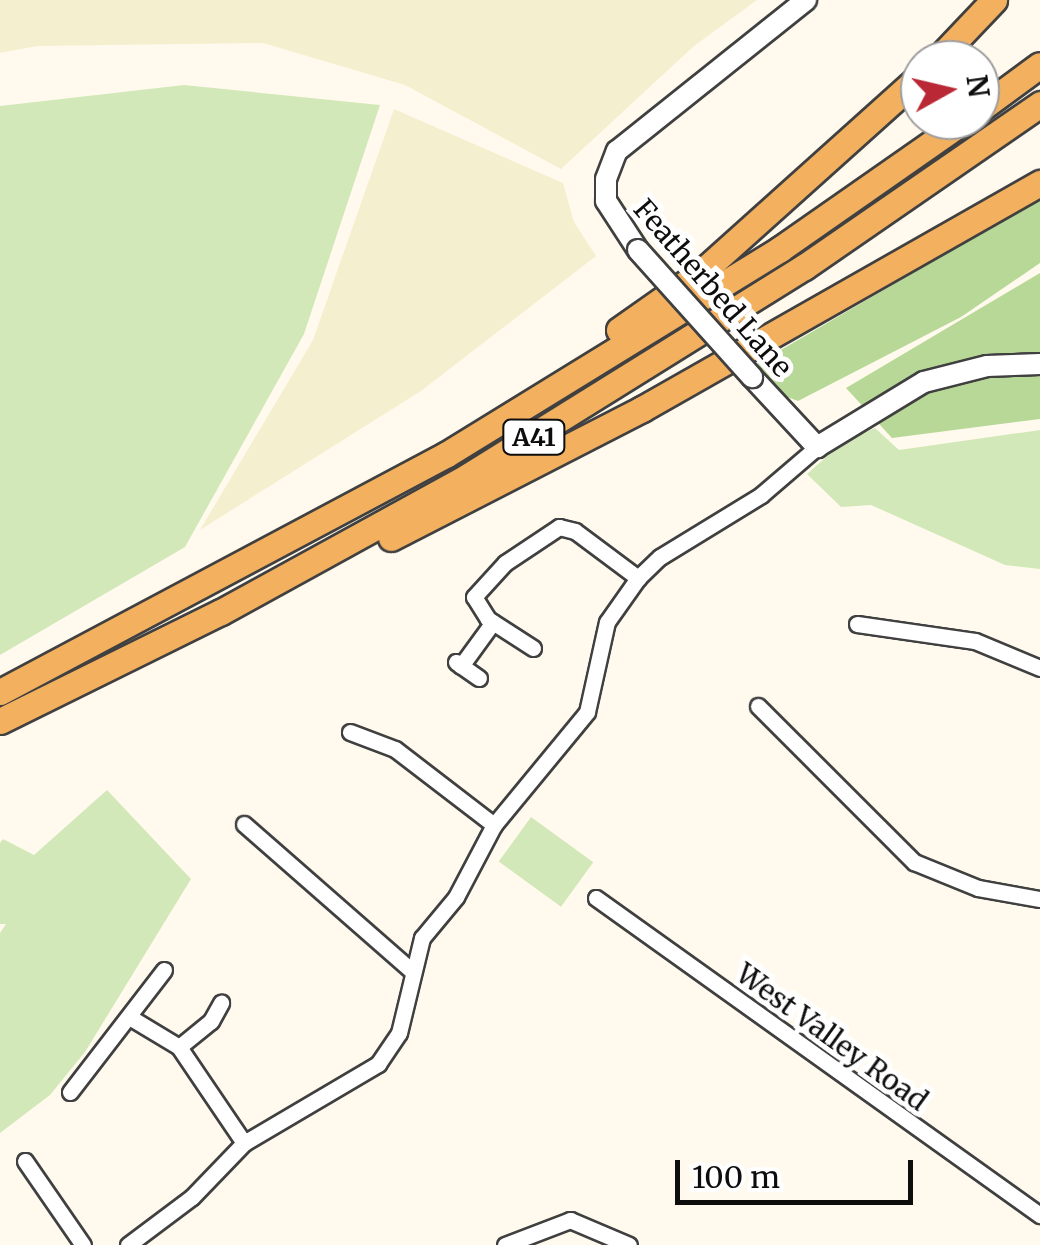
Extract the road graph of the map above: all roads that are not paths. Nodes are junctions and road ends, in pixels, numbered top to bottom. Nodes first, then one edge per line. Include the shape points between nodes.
1 (806, 0) edge
2 (994, 0) edge
3 (955, 40) edge
4 (1040, 65) edge
5 (1000, 94) edge
6 (900, 95) edge
7 (1040, 104) edge
8 (936, 140) edge
9 (1040, 183) edge
10 (1040, 364) edge
11 (568, 378) junction
12 (817, 447) junction
13 (638, 578) junction
14 (221, 612) junction
15 (493, 622) junction
16 (857, 624) dead end
17 (533, 648) dead end
18 (1040, 668) edge
19 (480, 678) dead end
20 (0, 692) edge
21 (758, 706) dead end
22 (0, 721) edge
23 (350, 732) dead end
24 (244, 824) dead end
25 (494, 825) junction
26 (596, 898) dead end
27 (1040, 899) edge
28 (164, 970) dead end
29 (412, 971) junction
30 (222, 1003) dead end
31 (131, 1018) junction
32 (179, 1047) junction
33 (70, 1092) dead end
34 (244, 1143) junction
35 (25, 1160) dead end
36 (1040, 1215) edge
37 (83, 1245) edge
38 (128, 1245) edge
39 (505, 1245) edge
40 (629, 1245) edge

1 - 12 street, Featherbed Lane, bridge via 617,151 606,202 638,250
2 - 3 highway
4 - 5 highway
6 - 11 highway, A41 via 828,164
7 - 14 highway, A41 via 633,378
8 - 11 highway, A41 via 780,248
9 - 14 highway via 642,409 271,597
10 - 12 street via 987,366 924,382
11 - 20 highway, A41 via 234,572
12 - 13 street via 761,495 660,556
13 - 15 street via 576,531 559,527 479,585 477,608
13 - 25 street via 608,622 587,712
14 - 22 highway, A41
15 - 17 street
15 - 19 street via 457,663
16 - 18 street via 974,641
21 - 27 street via 914,862 978,888
23 - 25 street via 395,750
24 - 29 street
25 - 29 street via 456,897 422,938
26 - 36 street, West Valley Road
28 - 31 street
29 - 34 street via 399,1033 378,1064
30 - 32 street via 211,1022
31 - 32 street
31 - 33 street
32 - 34 street
34 - 38 street via 192,1198
35 - 37 street
39 - 40 street via 570,1220

